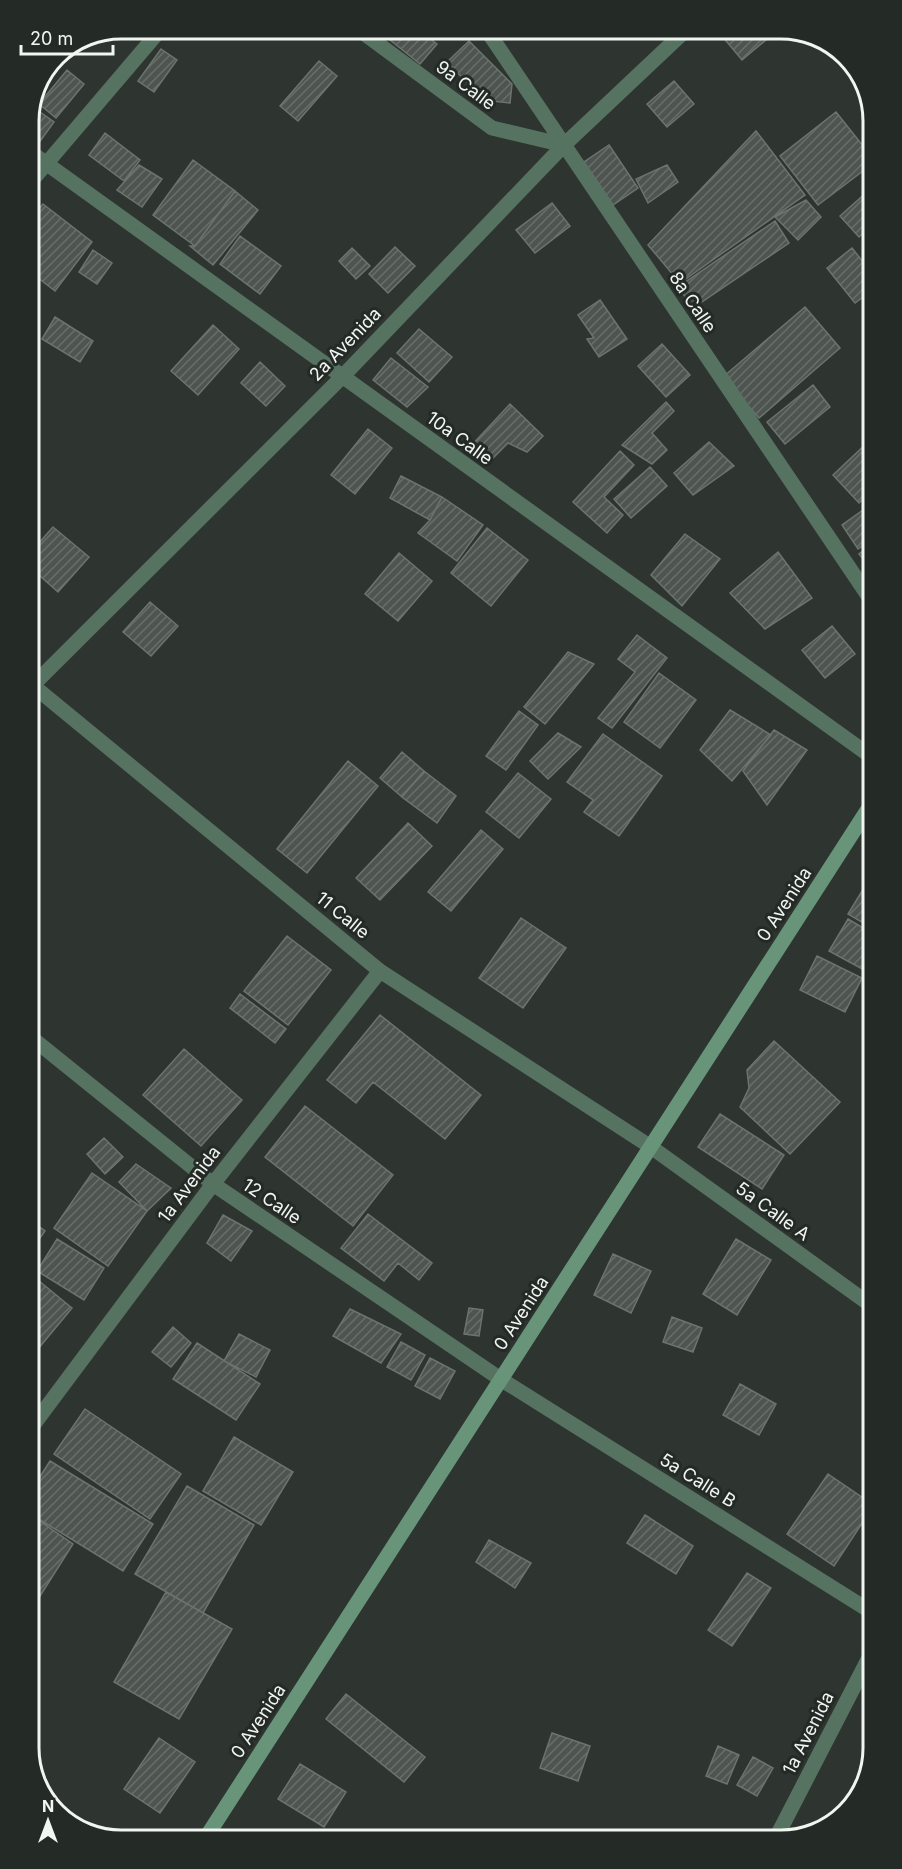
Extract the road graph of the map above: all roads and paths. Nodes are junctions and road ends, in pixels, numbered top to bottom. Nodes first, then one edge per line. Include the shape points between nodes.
1 (152, 39) edge
2 (372, 39) edge
3 (493, 39) edge
4 (676, 39) edge
5 (564, 145) junction
6 (39, 158) edge
7 (47, 164) junction
8 (39, 173) edge
9 (342, 377) junction
10 (863, 588) edge
11 (39, 679) edge
12 (39, 692) edge
13 (863, 751) edge
14 (863, 817) edge
15 (380, 971) junction
16 (39, 1044) edge
17 (651, 1147) junction
18 (213, 1184) junction
19 (863, 1300) edge
20 (502, 1380) junction
21 (39, 1417) edge
22 (863, 1606) edge
23 (863, 1669) edge
24 (210, 1830) edge
25 (780, 1830) edge

1 - 7 street
2 - 5 street, 9a Calle via 492,128
3 - 5 street, 8a Calle
4 - 5 street, 2a Avenida
5 - 9 street, 2a Avenida
5 - 10 street, 8a Calle
6 - 7 street, 10a Calle
7 - 8 street
7 - 9 street, 10a Calle
9 - 11 street, 2a Avenida
9 - 13 street, 10a Calle
12 - 15 street, 11 Calle
14 - 17 street, 0 Avenida
15 - 17 street, 11 Calle
15 - 18 street, 1a Avenida
16 - 18 street, 12 Calle
17 - 19 street, 5a Calle A
17 - 20 street, 0 Avenida
18 - 20 street, 12 Calle
18 - 21 street, 1a Avenida
20 - 22 street, 5a Calle B
20 - 24 street, 0 Avenida
23 - 25 street, 1a Avenida

